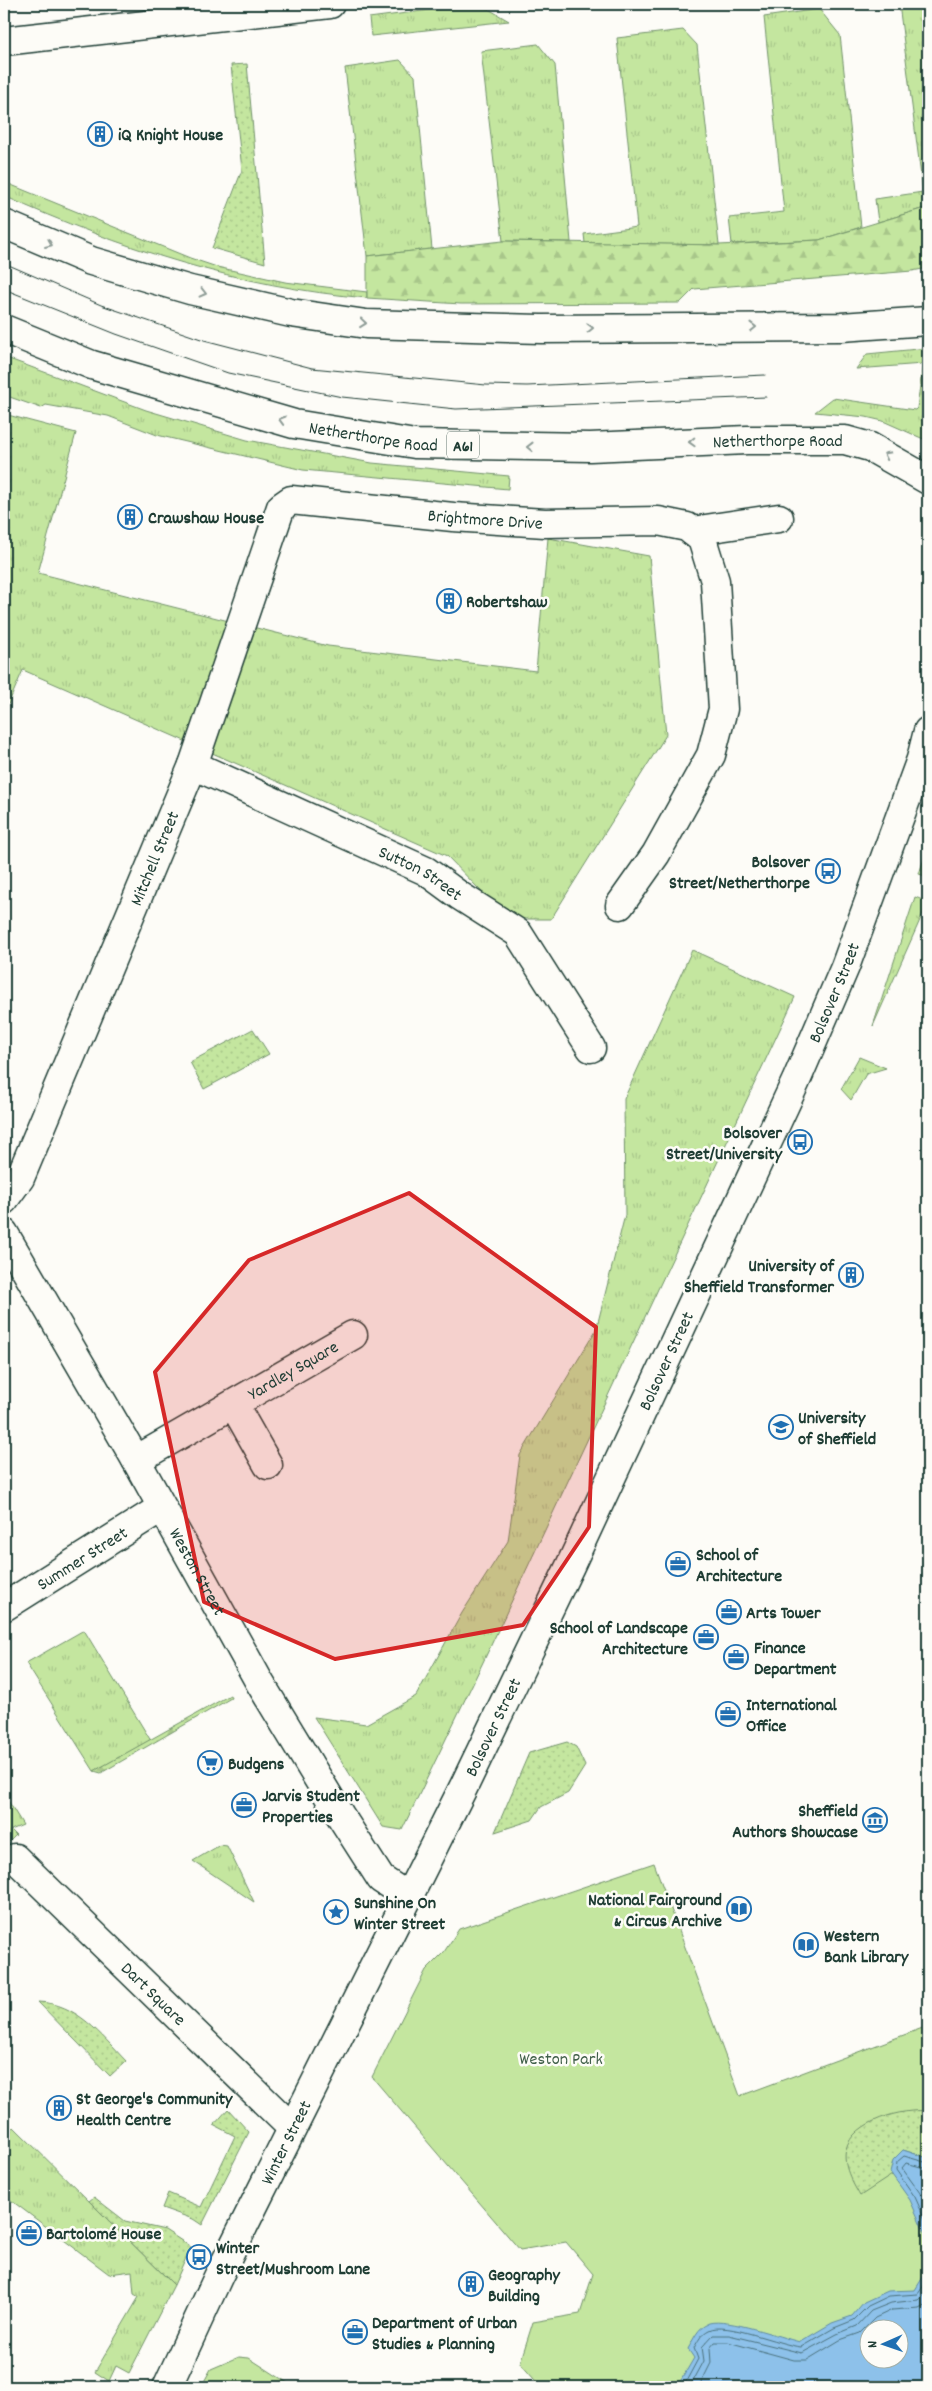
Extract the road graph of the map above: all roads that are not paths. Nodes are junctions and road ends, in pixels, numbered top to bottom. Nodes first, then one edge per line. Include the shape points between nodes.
1 (330, 4) edge
2 (233, 9) edge
3 (4, 41) edge
4 (4, 224) edge
5 (928, 321) edge
6 (4, 329) edge
7 (928, 480) edge
8 (280, 507) joint
9 (779, 518) dead end
10 (692, 531) junction
11 (928, 731) edge
12 (925, 753) edge
13 (193, 765) junction
14 (620, 905) dead end
15 (591, 1048) dead end
16 (4, 1200) edge
17 (4, 1234) edge
18 (353, 1335) dead end
19 (234, 1405) junction
20 (136, 1460) junction
21 (268, 1465) dead end
22 (161, 1508) junction
23 (4, 1607) edge
24 (15, 1858) dead end
25 (407, 1896) junction
26 (292, 2128) junction
27 (167, 2387) edge

1 - 2 main road
2 - 3 main road
4 -> 5 main road via 91,261 190,290 291,314 366,324 552,329 841,327
7 -> 6 main road, Netherthorpe Road / A61 via 870,447 846,440 747,440 590,447 414,444 294,424 92,365
8 - 10 main road, Brightmore Drive via 291,500 545,523 658,521
8 - 13 main road, Mitchell Street
9 - 10 main road, Brightmore Drive
10 - 14 main road via 702,539 715,581 723,709 711,755 656,854
11 - 12 main road
12 - 25 main road, Bolsover Street via 844,967 796,1081 570,1566
13 - 15 main road, Sutton Street via 426,871 518,933
13 - 16 main road, Mitchell Street via 20,1178
17 - 20 main road, Weston Street
18 - 19 main road, Yardley Square
19 - 20 main road, Yardley Square
19 - 21 main road, Yardley Square
20 - 22 main road, Weston Street
22 - 23 main road, Summer Street
22 - 25 main road, Weston Street via 340,1816 381,1879
24 - 26 main road, Dart Square
25 - 26 main road, Winter Street
26 - 27 main road, Winter Street

